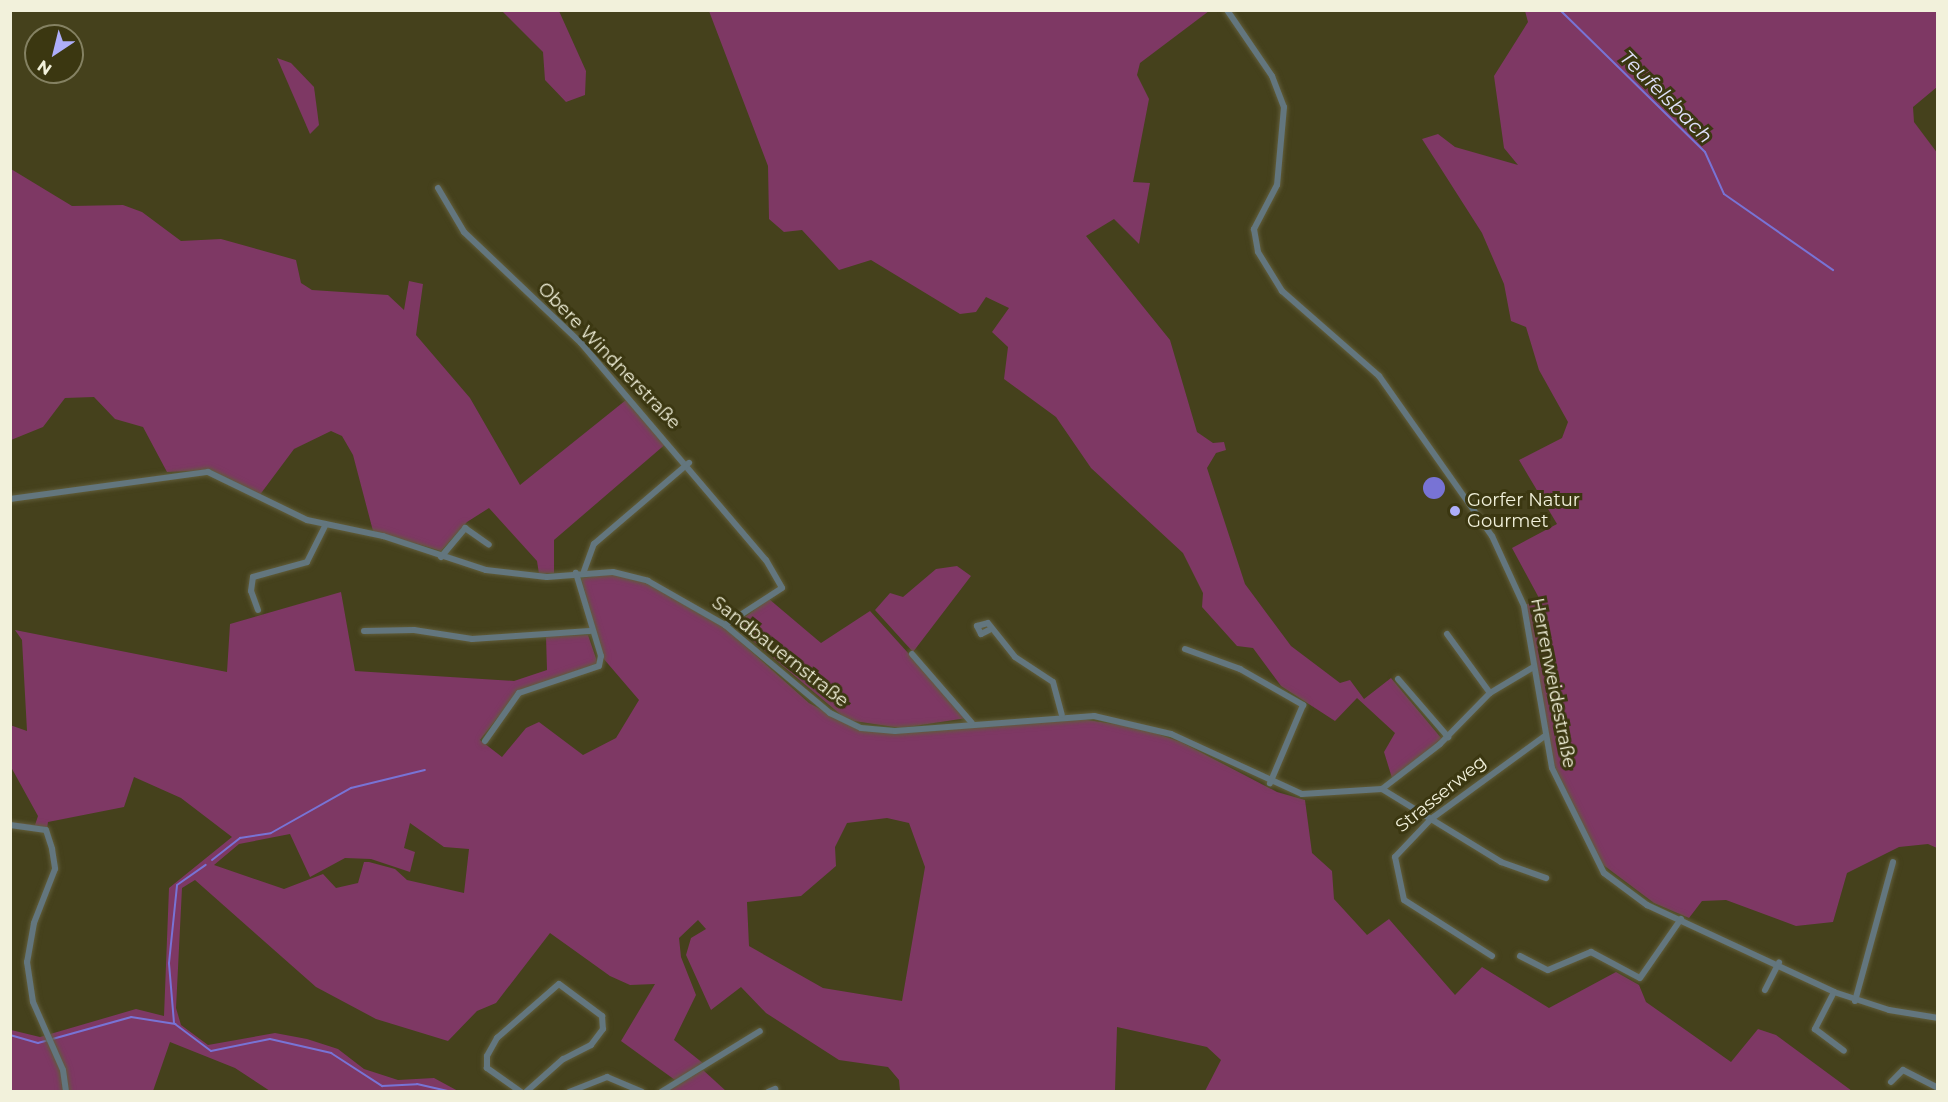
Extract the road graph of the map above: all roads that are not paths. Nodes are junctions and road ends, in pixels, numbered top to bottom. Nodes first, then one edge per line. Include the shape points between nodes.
1 (1227, 10) edge
2 (438, 188) dead end
3 (689, 464) junction
4 (10, 499) edge
5 (325, 526) junction
6 (489, 545) dead end
7 (441, 557) junction
8 (584, 572) junction
9 (576, 573) junction
10 (258, 610) dead end
11 (725, 625) junction
12 (989, 630) dead end
13 (364, 631) dead end
14 (591, 631) junction
15 (1447, 634) dead end
16 (1185, 649) dead end
17 (912, 654) dead end
18 (1532, 668) junction
19 (1398, 679) dead end
20 (1490, 693) junction
21 (1062, 715) junction
22 (972, 723) junction
23 (1545, 736) junction
24 (1448, 737) junction
25 (485, 741) dead end
26 (1270, 783) junction
27 (1382, 789) junction
28 (1431, 819) junction
29 (10, 825) edge
30 (1893, 862) dead end
31 (1546, 878) dead end
32 (1681, 919) junction
33 (1492, 956) dead end
34 (1520, 956) dead end
35 (1779, 962) junction
36 (1765, 990) dead end
37 (1834, 992) junction
38 (1855, 1001) junction
39 (1938, 1018) edge
40 (760, 1031) dead end
41 (1844, 1051) dead end
42 (1891, 1082) dead end
43 (775, 1089) dead end
44 (1938, 1089) edge
45 (66, 1092) edge
46 (520, 1092) edge
47 (526, 1092) edge
48 (569, 1092) edge
49 (642, 1092) edge
50 (661, 1092) edge
51 (768, 1092) edge

1 - 18 street, Herrenweidestraße via 1272,76 1284,107 1277,185 1254,229 1258,252 1289,297 1379,376 1486,525 1520,595
2 - 3 street, Obere Windnerstraße via 464,232 574,335
3 - 8 street via 594,544
3 - 11 street, Obere Windnerstraße via 755,544 782,588
4 - 5 street, Sandbauernstraße via 199,471
5 - 7 street, Sandbauernstraße via 383,536
5 - 10 street via 307,562 253,576 250,591
6 - 7 street via 465,528
7 - 9 street, Sandbauernstraße via 508,574
8 - 9 street, Sandbauernstraße
8 - 11 street, Sandbauernstraße via 648,581
9 - 14 street
11 - 22 street, Sandbauernstraße via 846,722 895,731
12 - 21 street via 1058,688
13 - 14 street via 414,630 472,639
14 - 25 street via 601,656 599,666 519,693
15 - 20 street
16 - 26 street via 1240,669 1303,705
17 - 22 street
18 - 20 street
18 - 23 street, Herrenweidestraße
19 - 24 street
20 - 24 street
21 - 22 street, Sandbauernstraße
21 - 26 street, Sandbauernstraße via 1154,728
23 - 28 street, Strasserweg
23 - 32 street, Herrenweidestraße via 1556,780 1604,873 1635,898
24 - 27 street
26 - 27 street, Sandbauernstraße via 1302,794
27 - 28 street
28 - 31 street via 1501,862
28 - 33 street, Strasserweg via 1395,857 1401,895
29 - 45 street via 46,830 52,849 55,869 34,923 27,962 33,1002 52,1045
30 - 38 street
32 - 34 street via 1640,978 1591,952 1548,970
32 - 35 street, Herrenweidestraße
35 - 36 street
35 - 37 street, Herrenweidestraße
37 - 38 street, Herrenweidestraße
37 - 41 street via 1815,1029
38 - 39 street, Herrenweidestraße
40 - 50 street
42 - 44 street via 1903,1070
43 - 51 street
46 - 47 street via 488,1068 487,1056 497,1038 559,984 602,1016 603,1029 591,1046 563,1059
48 - 49 street via 607,1077

